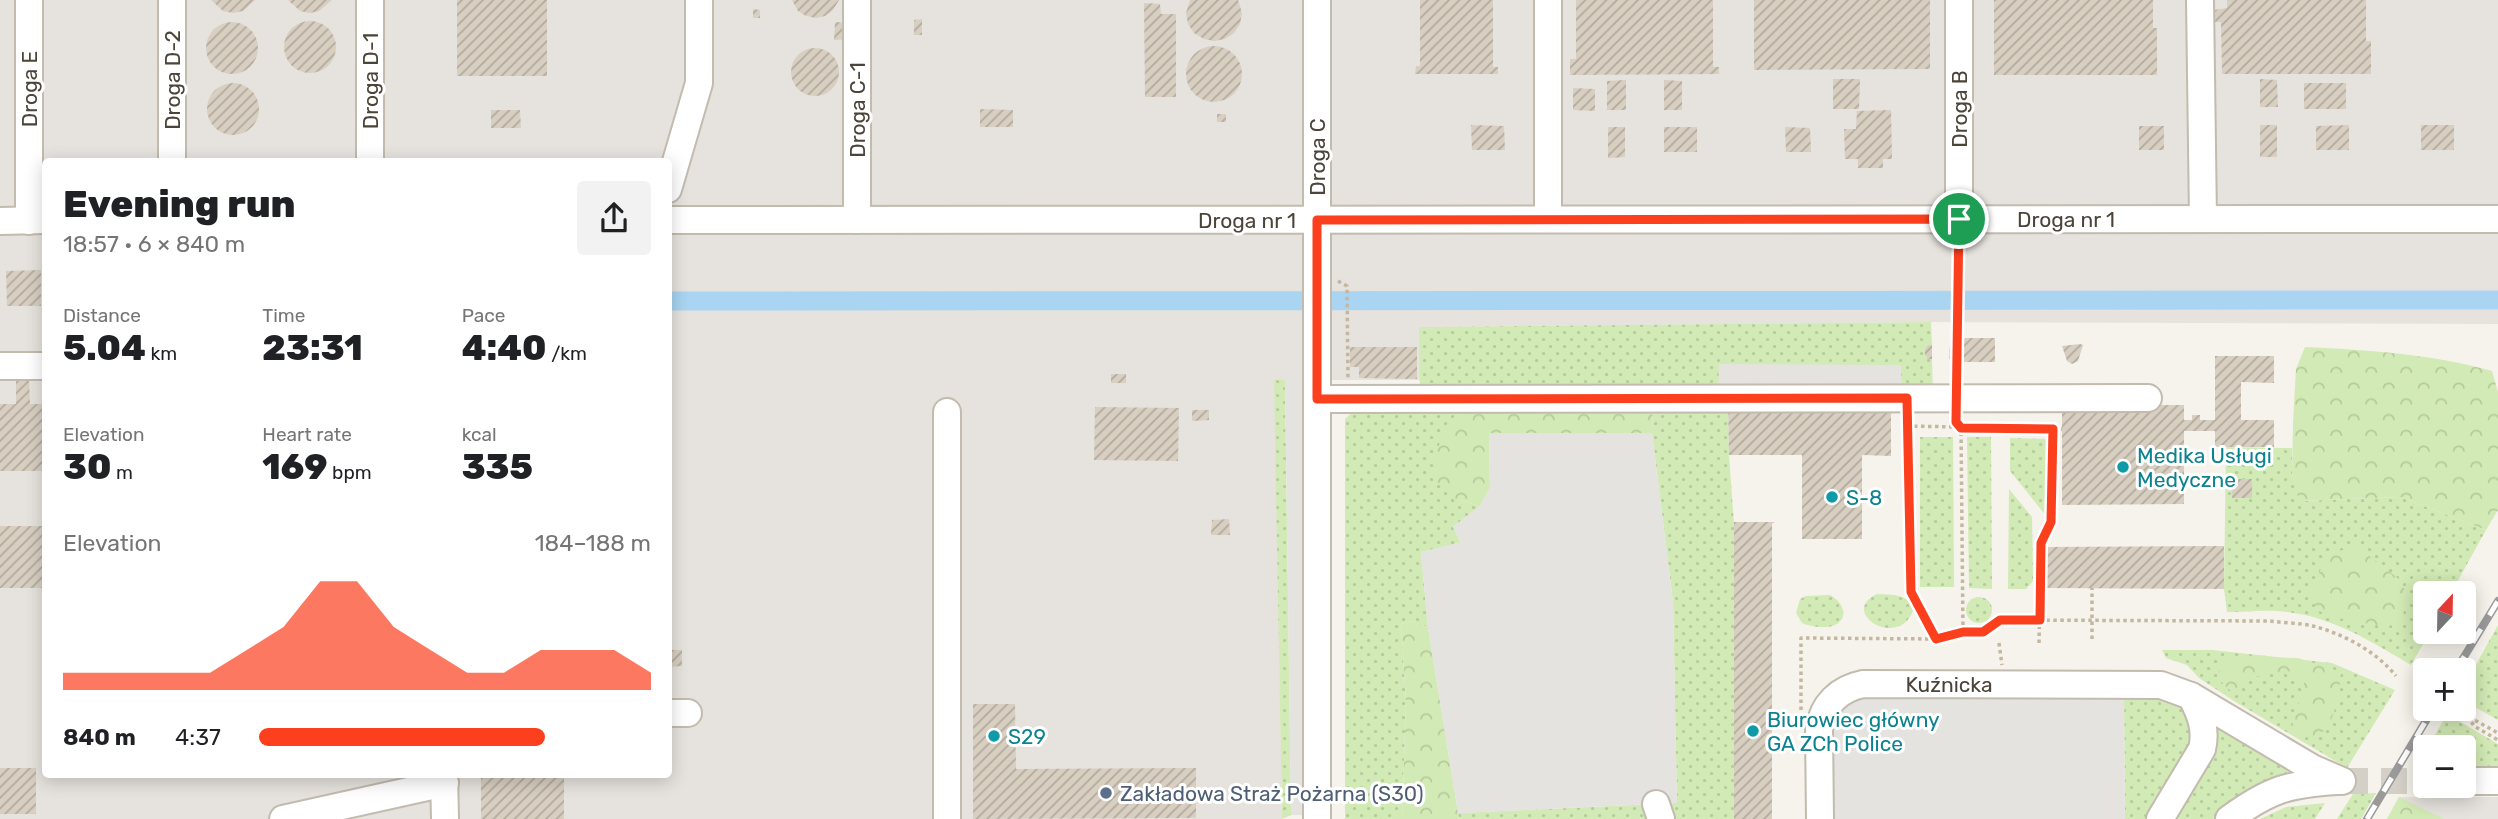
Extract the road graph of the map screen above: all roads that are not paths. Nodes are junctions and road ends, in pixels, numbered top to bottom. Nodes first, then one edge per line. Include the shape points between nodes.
1 (29, 0) edge
2 (172, 0) edge
3 (370, 0) edge
4 (699, 0) edge
5 (857, 0) edge
6 (1317, 0) edge
7 (1548, 0) edge
8 (1959, 0) edge
9 (2200, 0) edge
10 (172, 158) edge
11 (370, 158) edge
12 (672, 175) edge
13 (1548, 219) junction
14 (1959, 219) junction
15 (2203, 219) junction
16 (2498, 219) edge
17 (0, 220) edge
18 (37, 220) edge
19 (672, 220) edge
20 (857, 220) junction
21 (1317, 220) junction
22 (0, 366) edge
23 (42, 366) edge
24 (2148, 398) dead end
25 (1317, 399) junction
26 (947, 412) dead end
27 (2191, 696) junction
28 (444, 778) edge
29 (2476, 781) edge
30 (2498, 781) edge
31 (283, 819) edge
32 (445, 819) edge
33 (947, 819) edge
34 (1318, 819) edge
35 (1820, 819) edge
36 (2160, 819) edge
37 (2228, 819) edge

1 - 18 street, Droga E
2 - 10 street, Droga D-2
3 - 11 street, Droga D-1
4 - 12 street via 699,83
5 - 20 street, Droga C-1
6 - 21 street, Droga C
7 - 13 street
8 - 14 street, Droga B
9 - 15 street
13 - 14 street, Droga nr 1
13 - 21 street, Droga nr 1
14 - 15 street, Droga nr 1
15 - 16 street, Droga nr 1
17 - 18 street
19 - 20 street, Droga nr 1
20 - 21 street, Droga nr 1
21 - 25 street, Droga C
22 - 23 street
24 - 25 street
25 - 34 street, Droga C
26 - 33 street
27 - 35 street, Kuźnicka via 2146,684 1856,685 1832,699 1820,721
27 - 36 street via 2202,720 2202,749
27 - 37 street, Kuźnicka via 2342,781 2284,788
28 - 31 street
28 - 32 street
29 - 30 street

